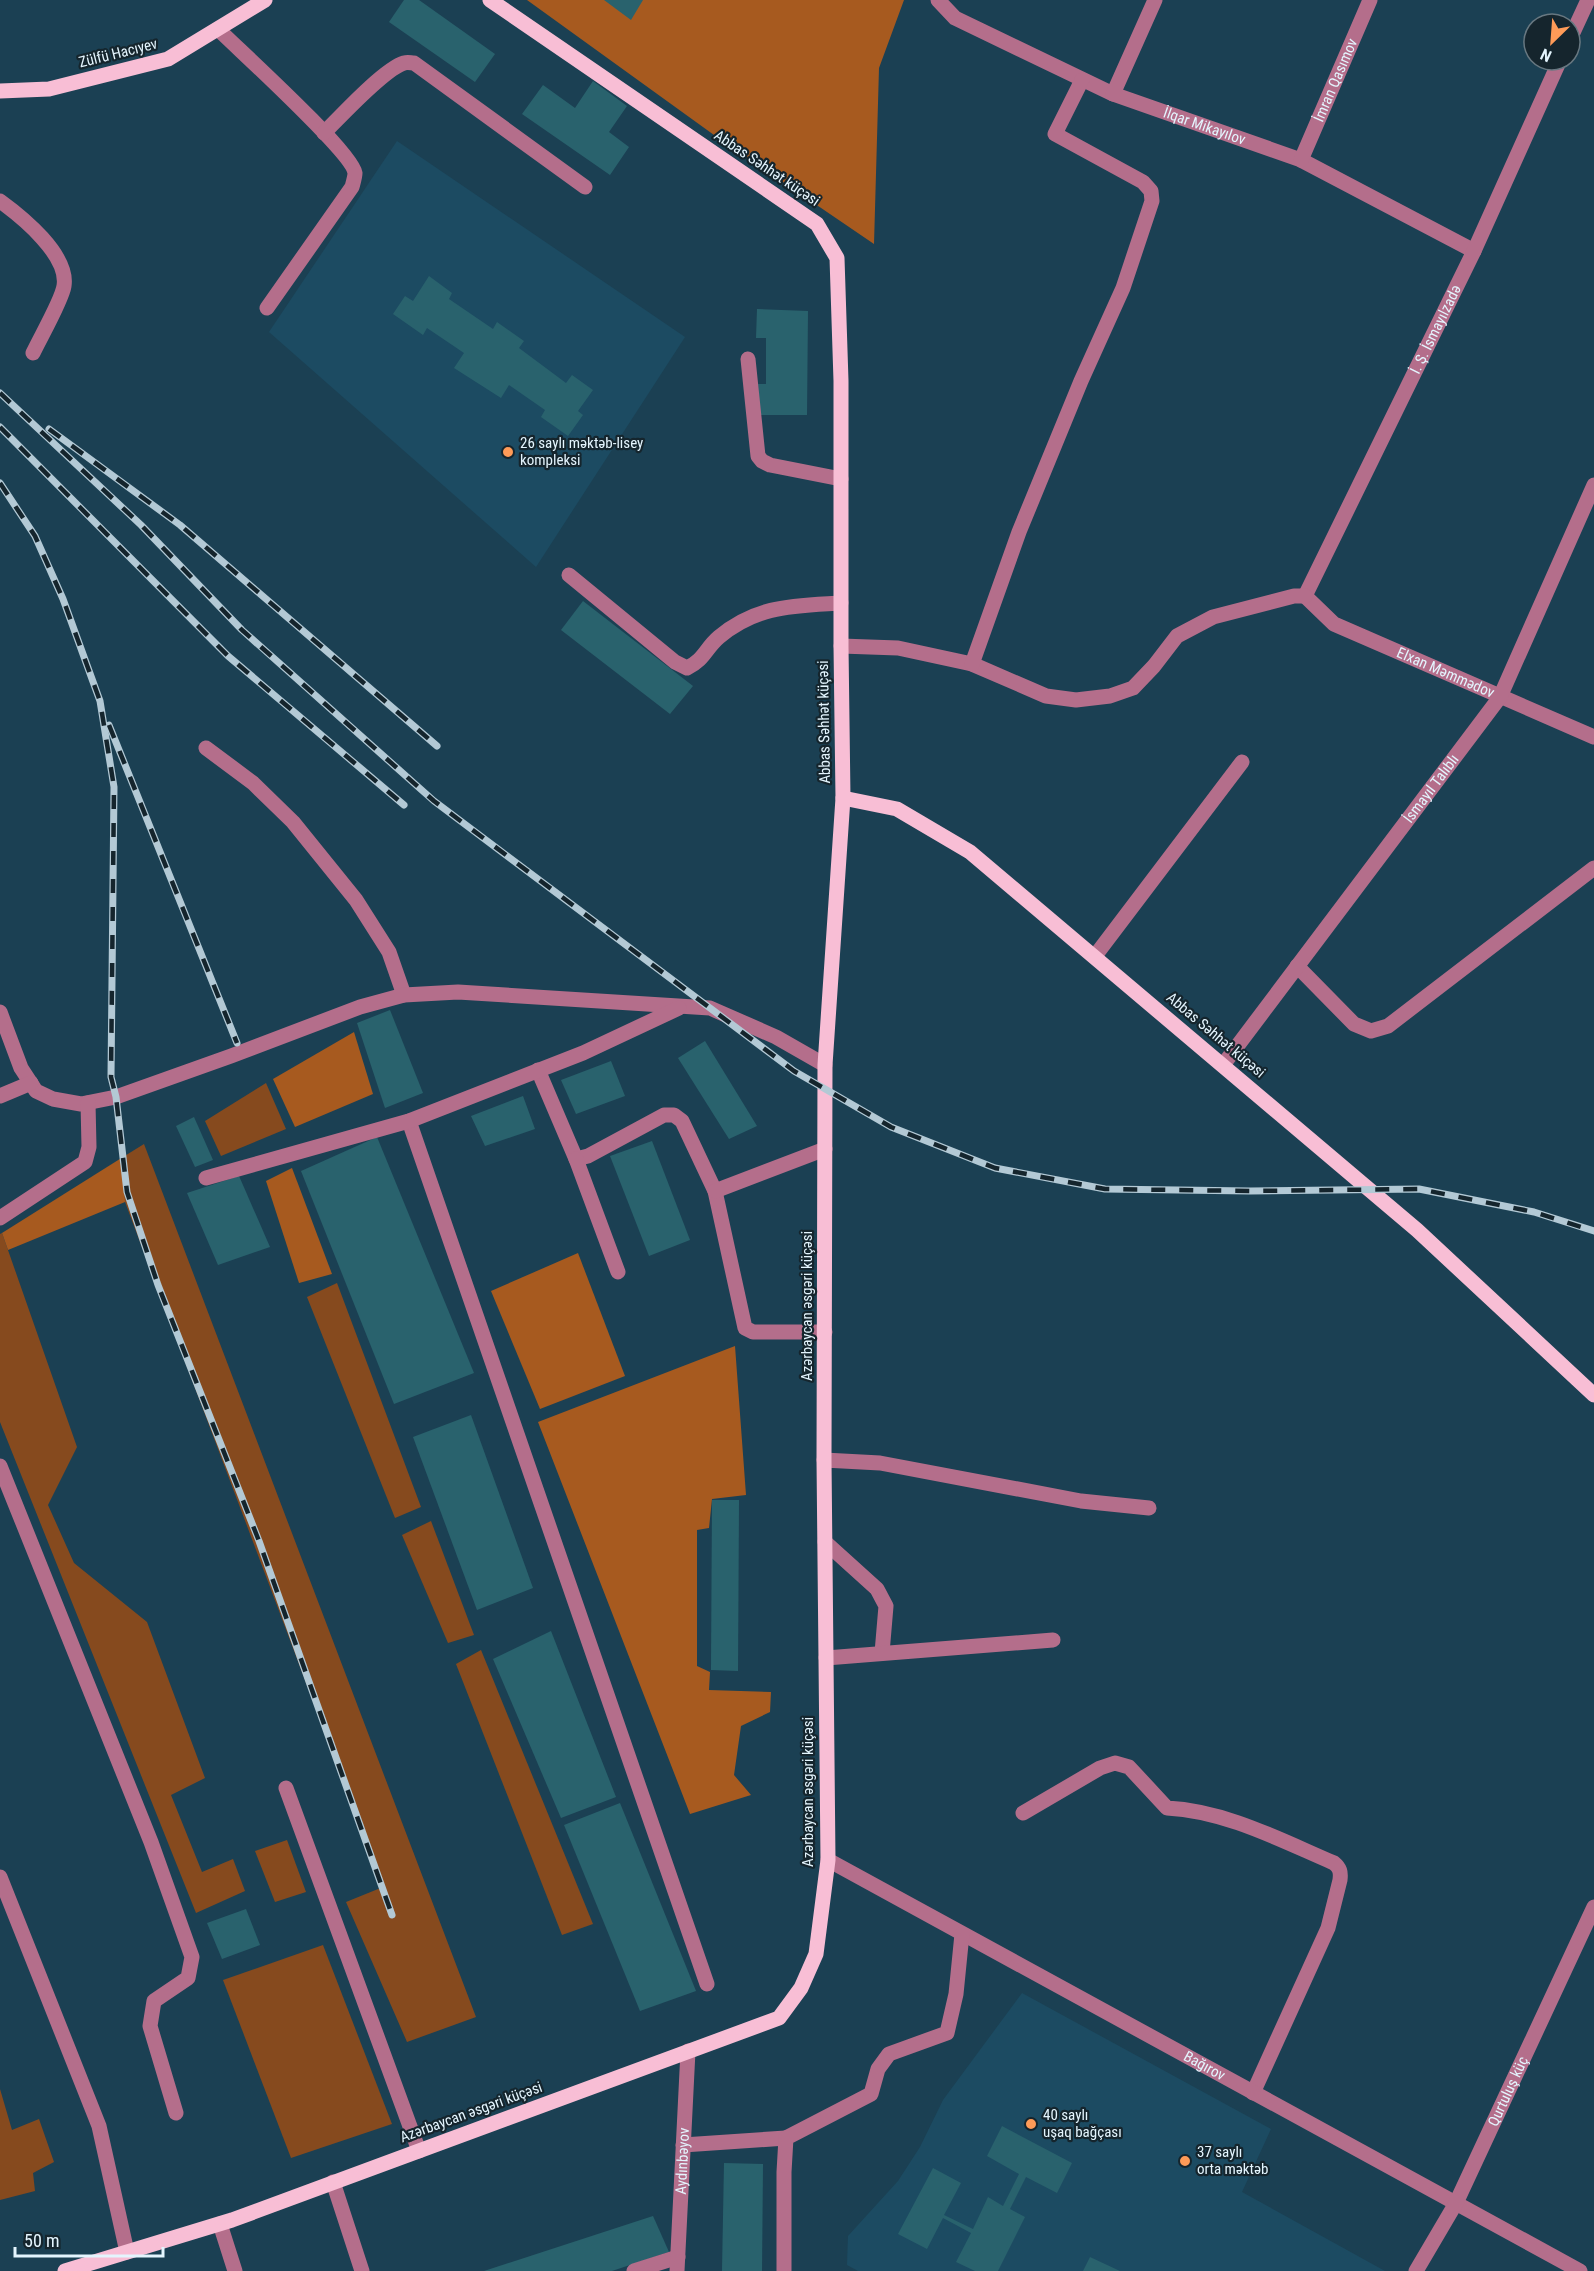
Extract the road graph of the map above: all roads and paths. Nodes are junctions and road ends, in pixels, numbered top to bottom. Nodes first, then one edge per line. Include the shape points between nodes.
1 (265, 0) edge
2 (490, 0) edge
3 (938, 0) edge
4 (1155, 0) edge
5 (1370, 0) edge
6 (218, 29) junction
7 (1555, 72) edge
8 (1082, 80) junction
9 (0, 91) edge
10 (1113, 94) junction
11 (324, 133) junction
12 (1300, 160) junction
13 (585, 187) dead end
14 (0, 201) edge
15 (1474, 251) junction
16 (267, 308) dead end
17 (33, 353) dead end
18 (748, 359) dead end
19 (841, 479) junction
20 (1594, 485) edge
21 (569, 575) dead end
22 (1305, 596) junction
23 (841, 603) junction
24 (840, 646) junction
25 (972, 664) junction
26 (1500, 697) junction
27 (1594, 737) edge
28 (206, 748) dead end
29 (1242, 762) dead end
30 (843, 798) junction
31 (1594, 868) edge
32 (1095, 956) junction
33 (1297, 966) junction
34 (404, 994) junction
35 (682, 1007) junction
36 (0, 1012) edge
37 (825, 1065) junction
38 (1223, 1065) junction
39 (538, 1070) junction
40 (31, 1083) junction
41 (0, 1096) edge
42 (88, 1103) junction
43 (409, 1122) junction
44 (825, 1149) junction
45 (576, 1159) junction
46 (206, 1178) dead end
47 (715, 1191) junction
48 (0, 1218) edge
49 (618, 1272) dead end
50 (825, 1332) junction
51 (1594, 1395) edge
52 (824, 1460) junction
53 (0, 1466) edge
54 (1149, 1509) dead end
55 (825, 1542) junction
56 (1053, 1640) dead end
57 (882, 1653) junction
58 (826, 1658) junction
59 (286, 1788) dead end
60 (1023, 1813) dead end
61 (828, 1860) junction
62 (0, 1877) edge
63 (1594, 1907) edge
64 (962, 1934) junction
65 (707, 1984) dead end
66 (688, 2051) junction
67 (1253, 2093) junction
68 (176, 2113) dead end
69 (786, 2138) junction
70 (683, 2145) junction
71 (419, 2151) junction
72 (333, 2182) junction
73 (1456, 2203) junction
74 (220, 2224) junction
75 (128, 2252) junction
76 (677, 2264) edge
77 (65, 2271) edge
78 (235, 2271) edge
79 (362, 2271) edge
80 (634, 2271) edge
81 (783, 2271) edge
82 (1416, 2271) edge
83 (1580, 2271) edge

1 - 6 main road, Zülfü Hacıyev
2 - 19 main road, Abbas Səhhət küçəsi via 817,224 837,258
3 - 8 street, İlqar Mikayılov via 955,18
4 - 10 street
5 - 12 street, İmran Qasımov
6 - 9 main road, Zülfü Hacıyev via 168,59 49,89
6 - 11 street
7 - 15 street, İ. Ş. İsmayılzadə
8 - 10 street, İlqar Mikayılov
8 - 25 street via 1055,134 1143,182 1151,191 1152,201 1123,288 1019,532
10 - 12 street, İlqar Mikayılov
11 - 13 street via 365,92 405,63 414,63
11 - 16 street via 355,172 352,187
12 - 15 street, İlqar Mikayılov
14 - 17 street via 35,231 64,271 64,287
15 - 22 street, İ. Ş. İsmayılzadə
18 - 19 street via 758,456 770,465
19 - 23 main road, Abbas Səhhət küçəsi
20 - 26 street, İsmayıl Talıblı
21 - 23 street via 687,668 699,662 717,639 740,621 784,606
22 - 25 street via 1213,617 1177,636 1133,688 1110,696 1076,700 1046,696
22 - 26 street, Elxan Məmmədov via 1334,624
23 - 24 main road, Abbas Səhhət küçəsi
24 - 25 street via 898,648
24 - 30 main road, Abbas Səhhət küçəsi
26 - 27 street, Elxan Məmmədov
26 - 33 street, İsmayıl Talıblı
28 - 34 street via 253,783 293,822 356,900 389,952
29 - 32 street
30 - 32 main road, Abbas Səhhət küçəsi via 897,809 970,852
30 - 37 main road, Azərbaycan əsgəri küçəsi
31 - 33 street via 1388,1026 1371,1031 1354,1024
32 - 38 main road, Abbas Səhhət küçəsi
33 - 38 street, İsmayıl Talıblı
34 - 35 street via 458,992
34 - 42 street via 116,1097
35 - 37 street via 710,1008 776,1037
35 - 39 street
36 - 40 street via 21,1068
37 - 44 main road, Azərbaycan əsgəri küçəsi
38 - 51 main road, Abbas Səhhət küçəsi via 1417,1230
39 - 43 street
39 - 45 street
40 - 41 street
40 - 42 street via 36,1091 53,1099
42 - 48 street via 89,1147 85,1162
43 - 46 street
43 - 65 street
44 - 47 street
44 - 50 main road, Azərbaycan əsgəri küçəsi
45 - 47 street via 664,1116 674,1115 682,1121
45 - 49 street
47 - 50 street via 745,1328 753,1332
50 - 52 main road, Azərbaycan əsgəri küçəsi
52 - 54 street via 880,1463 1081,1502
52 - 55 main road, Azərbaycan əsgəri küçəsi
53 - 68 street via 151,1842 192,1957 188,1978 154,2001 150,2026
55 - 57 street via 877,1589 885,1606
55 - 58 main road, Azərbaycan əsgəri küçəsi
56 - 57 street
57 - 58 street
58 - 61 main road, Azərbaycan əsgəri küçəsi
59 - 71 street
60 - 67 street via 1115,1763 1129,1767 1167,1808 1217,1815 1339,1867 1340,1880 1328,1928
61 - 64 street, Bağırov
61 - 66 main road, Azərbaycan əsgəri küçəsi via 816,1954 801,1988 779,2018
62 - 75 street via 99,2126
63 - 73 street, Qurtuluş küç
64 - 67 street, Bağırov
64 - 69 street via 956,1994 947,2033 888,2055 878,2069 871,2094
66 - 70 street, Aydınbəyov
66 - 71 main road, Azərbaycan əsgəri küçəsi
67 - 73 street, Bağırov
69 - 70 street
69 - 81 street
70 - 76 street, Aydınbəyov
71 - 72 main road, Azərbaycan əsgəri küçəsi
72 - 74 main road, Azərbaycan əsgəri küçəsi
72 - 79 street
73 - 82 street, Qurtuluş küç
73 - 83 street, Bağırov
74 - 75 main road, Azərbaycan əsgəri küçəsi
74 - 78 street
75 - 77 main road, Azərbaycan əsgəri küçəsi
76 - 80 street

